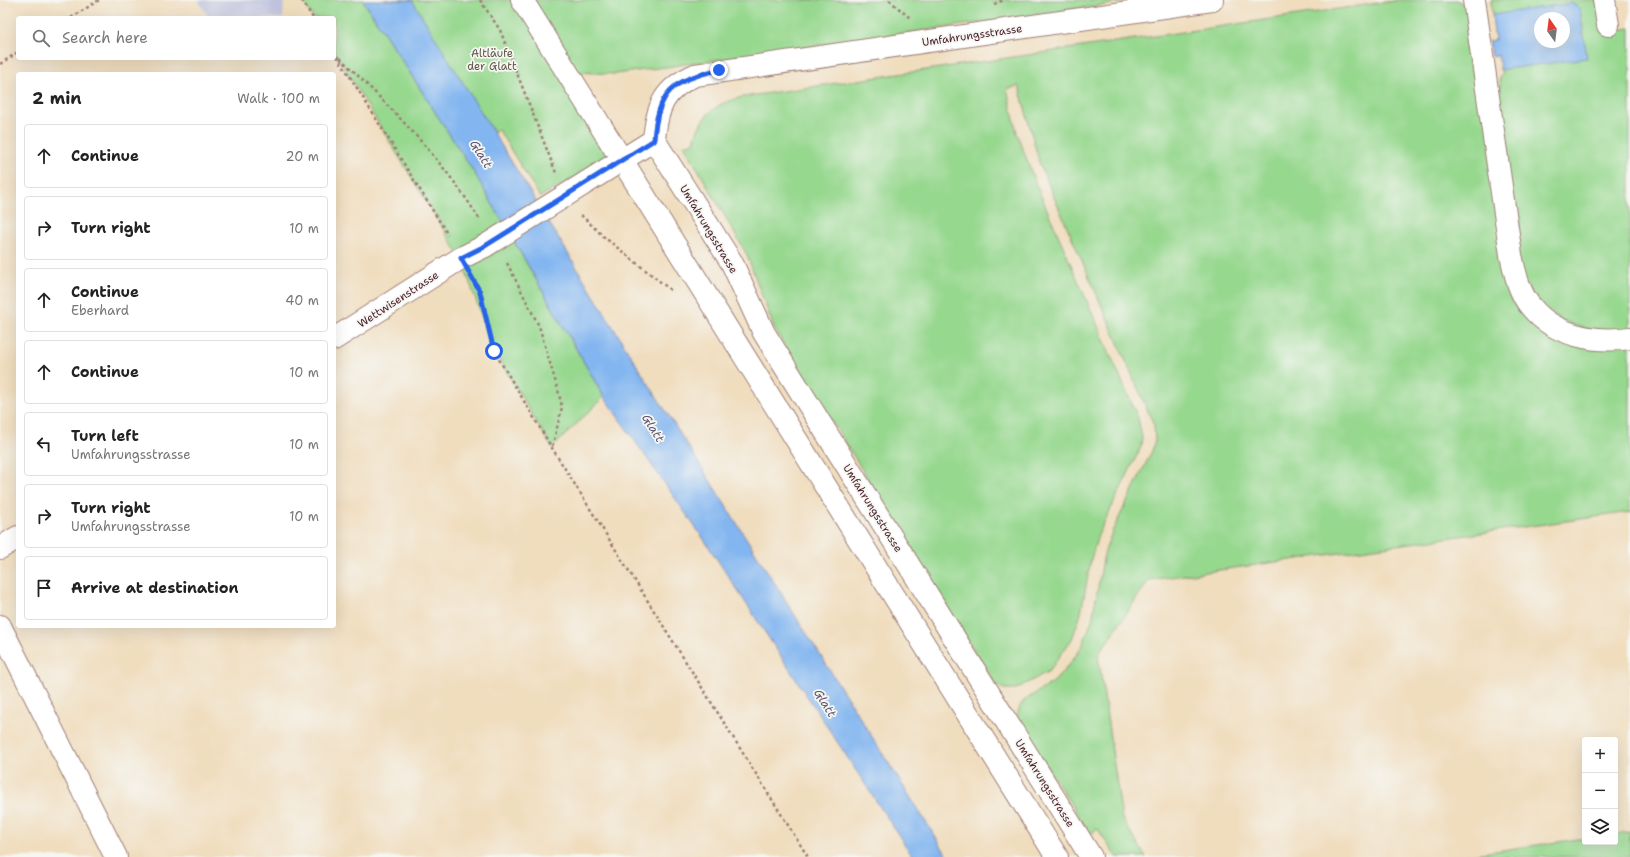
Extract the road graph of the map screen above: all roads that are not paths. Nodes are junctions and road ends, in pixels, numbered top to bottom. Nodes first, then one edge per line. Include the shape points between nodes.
1 (522, 0) edge
2 (1212, 0) edge
3 (1474, 0) edge
4 (1604, 0) edge
5 (1608, 25) dead end
6 (654, 140) junction
7 (618, 162) junction
8 (336, 338) edge
9 (1630, 338) edge
10 (16, 538) edge
11 (0, 548) edge
12 (0, 626) edge
13 (116, 857) edge
14 (1057, 857) edge
15 (1091, 857) edge

1 - 7 street
2 - 6 street, Umfahrungsstrasse via 695,75 680,82 667,94 661,105
3 - 9 street via 1517,281 1531,308 1557,329 1592,339
4 - 5 street
6 - 7 street, Wettwisenstrasse
6 - 15 street, Umfahrungsstrasse via 732,263 764,334
7 - 8 street, Wettwisenstrasse, bridge
7 - 14 street
10 - 11 street
12 - 13 street

